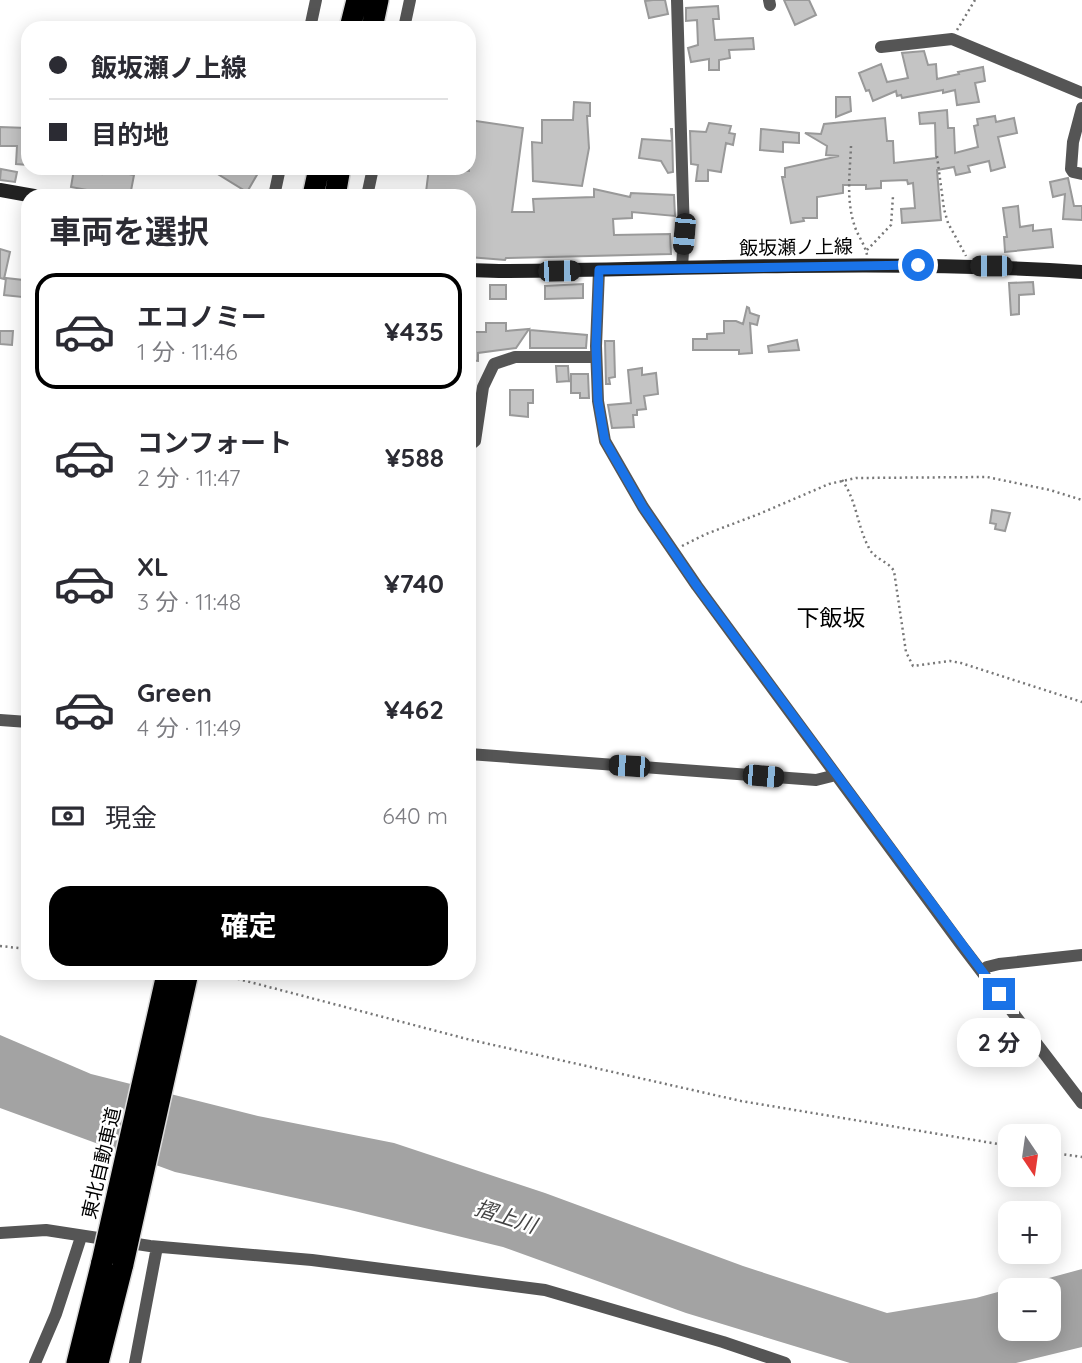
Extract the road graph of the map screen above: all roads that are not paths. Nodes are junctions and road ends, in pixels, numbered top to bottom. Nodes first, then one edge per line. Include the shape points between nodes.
1 (316, 0) edge
2 (357, 0) edge
3 (378, 0) edge
4 (410, 0) edge
5 (677, 0) edge
6 (312, 21) edge
7 (352, 21) edge
8 (374, 21) edge
9 (406, 21) edge
10 (881, 47) dead end
11 (1082, 93) edge
12 (1082, 108) edge
13 (1082, 174) edge
14 (0, 190) edge
15 (21, 194) edge
16 (682, 268) junction
17 (476, 270) edge
18 (599, 270) junction
19 (1082, 272) edge
20 (596, 357) junction
21 (476, 434) edge
22 (0, 720) edge
23 (21, 722) edge
24 (476, 755) edge
25 (836, 775) junction
26 (1082, 955) edge
27 (982, 972) junction
28 (176, 980) edge
29 (1082, 1103) edge
30 (0, 1233) edge
31 (81, 1237) junction
32 (157, 1247) junction
33 (112, 1263) junction
34 (35, 1363) edge
35 (76, 1363) edge
36 (98, 1363) edge
37 (135, 1363) edge
38 (785, 1363) edge

1 - 6 street
2 - 7 highway
3 - 8 highway
4 - 9 street
5 - 16 street
10 - 11 street via 952,39
12 - 13 street via 1071,169
14 - 15 main road
16 - 18 main road, 飯坂瀬ノ上線
16 - 19 main road, 飯坂瀬ノ上線 via 867,257
17 - 18 main road, 飯坂瀬ノ上線
18 - 20 street
20 - 21 street via 514,357 494,364 483,387
20 - 25 street via 605,441 673,551
22 - 23 street
24 - 25 street via 816,780
25 - 27 street
26 - 27 street via 999,964
27 - 29 street
28 - 33 highway, 東北自動車道, bridge
30 - 31 street via 46,1230
31 - 32 street
31 - 34 street
32 - 37 street
32 - 38 street via 312,1260 545,1290
33 - 35 highway, 東北自動車道
33 - 36 highway, 東北自動車道

